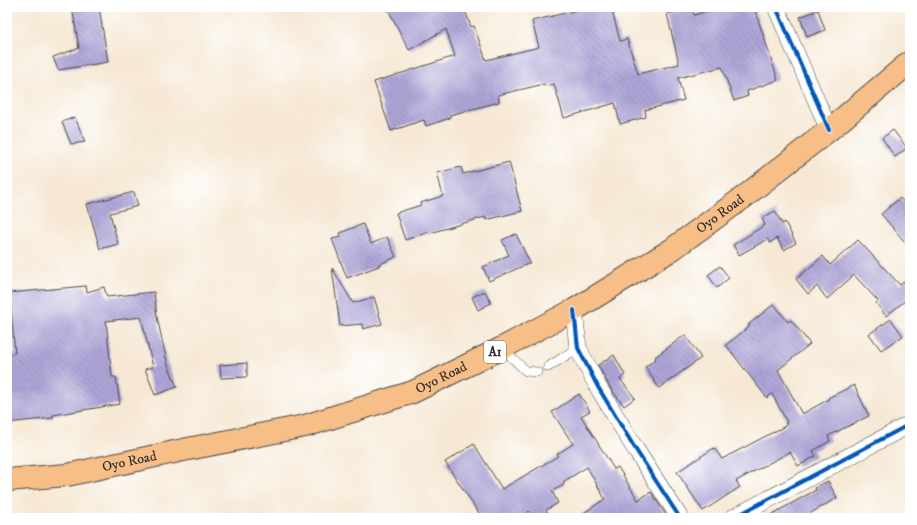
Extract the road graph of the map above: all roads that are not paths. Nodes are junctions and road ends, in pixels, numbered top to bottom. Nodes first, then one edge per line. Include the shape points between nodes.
1 (776, 7) edge
2 (910, 62) edge
3 (830, 130) junction
4 (574, 310) junction
5 (502, 348) junction
6 (578, 348) junction
7 (548, 367) dead end
8 (537, 372) dead end
9 (910, 424) edge
10 (7, 480) edge
11 (680, 518) edge
12 (733, 518) edge

1 - 3 street
2 - 3 highway, Oyo Road / A1
3 - 4 highway, Oyo Road / A1 via 671,250
4 - 5 highway, Oyo Road / A1
4 - 6 street
5 - 8 lane via 526,371
5 - 10 highway, Oyo Road / A1 via 412,392 305,426 67,475
6 - 7 lane
6 - 11 street via 598,388
9 - 12 street

